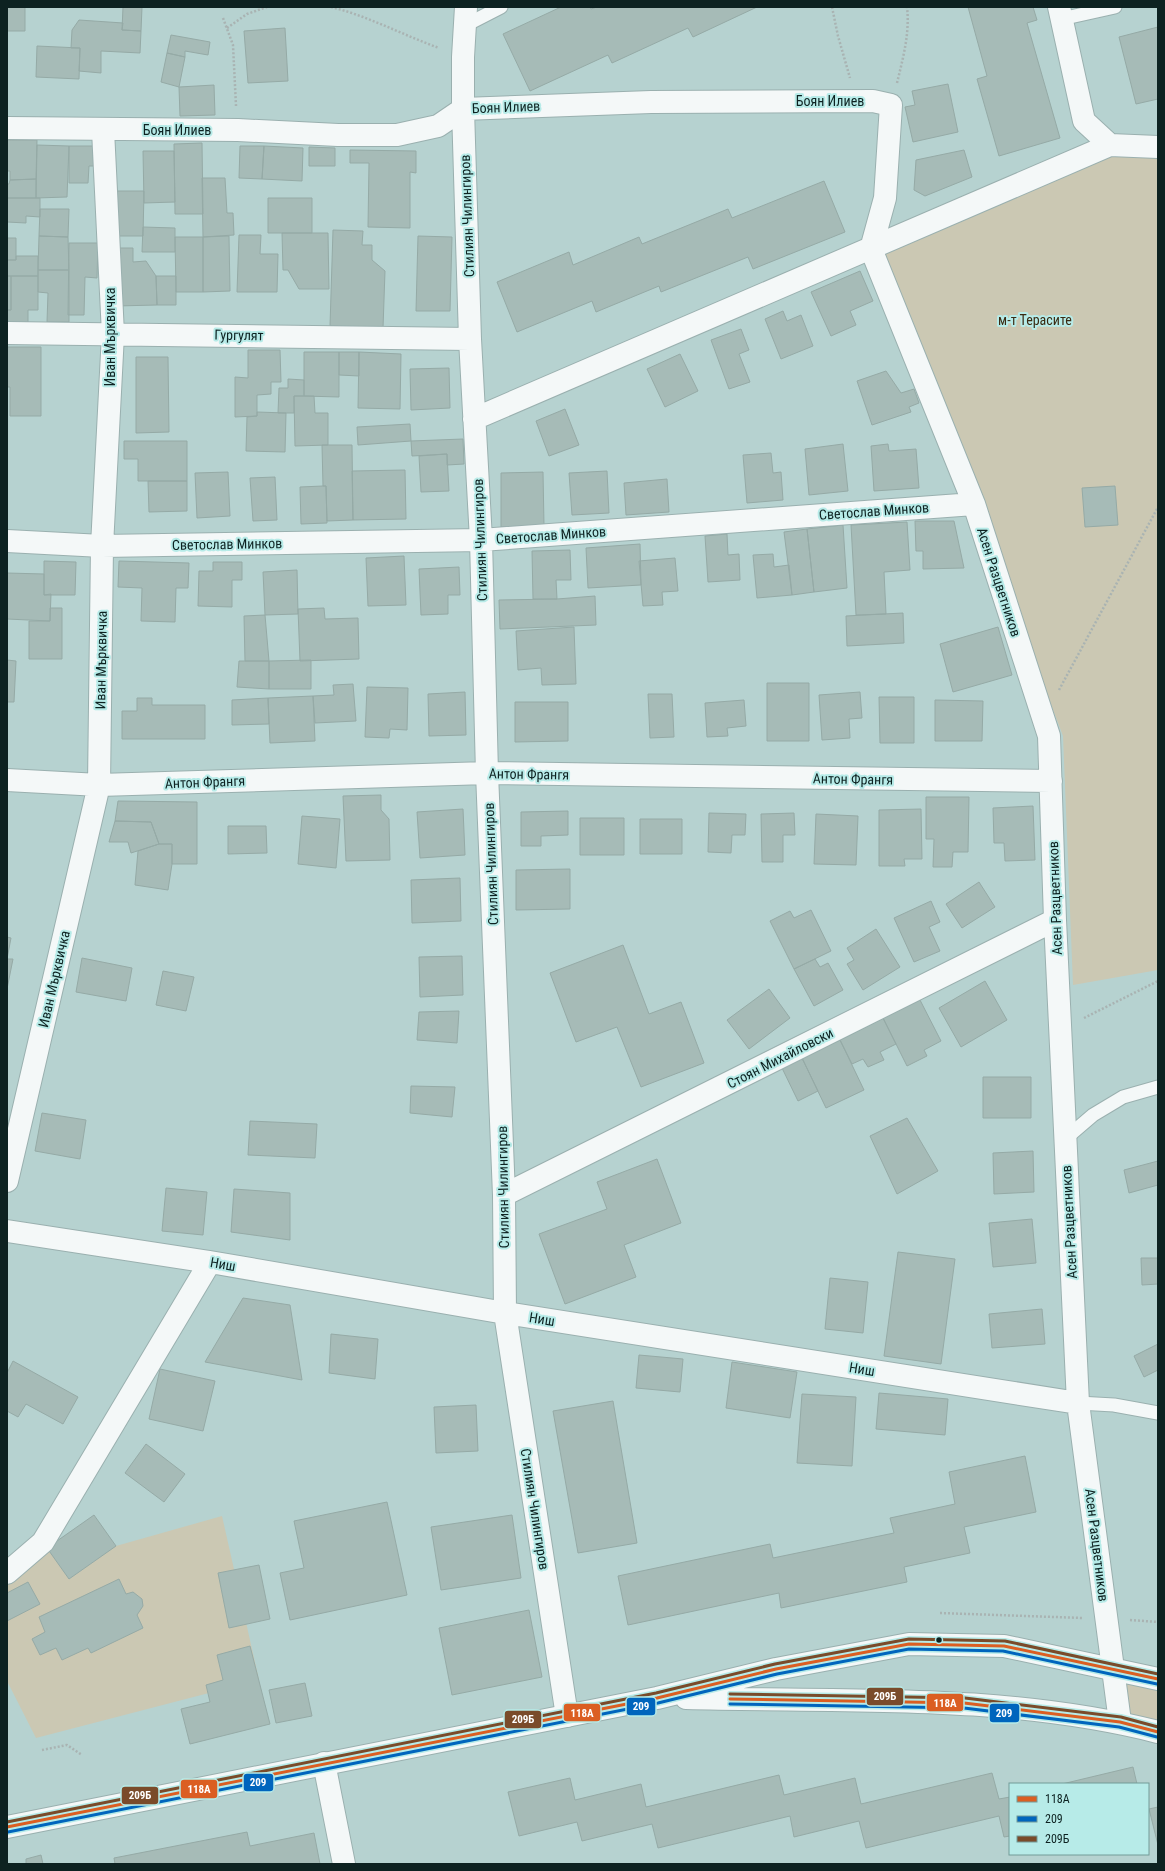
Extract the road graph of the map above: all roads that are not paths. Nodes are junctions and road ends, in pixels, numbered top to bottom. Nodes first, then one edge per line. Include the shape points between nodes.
1 (501, 7) edge
2 (1116, 7) edge
3 (1060, 13) edge
4 (465, 16) edge
5 (463, 108) junction
6 (7, 128) edge
7 (103, 130) junction
8 (1110, 145) junction
9 (1158, 147) edge
10 (871, 249) junction
11 (7, 333) edge
12 (113, 334) junction
13 (470, 339) junction
14 (474, 419) junction
15 (974, 504) junction
16 (481, 540) junction
17 (7, 542) edge
18 (102, 546) junction
19 (487, 773) junction
20 (7, 780) edge
21 (1051, 781) junction
22 (99, 785) junction
23 (1055, 920) junction
24 (1158, 1087) edge
25 (1065, 1139) junction
26 (7, 1181) edge
27 (504, 1195) junction
28 (7, 1231) edge
29 (210, 1262) junction
30 (505, 1313) junction
31 (1078, 1403) junction
32 (1158, 1413) edge
33 (7, 1573) edge
34 (1113, 1670) junction
35 (1158, 1679) edge
36 (657, 1698) junction
37 (567, 1716) junction
38 (1120, 1722) junction
39 (1158, 1732) edge
40 (324, 1763) junction
41 (7, 1827) edge
42 (344, 1864) edge

1 - 4 lane
2 - 3 lane
3 - 8 street via 1084,121
4 - 5 street, Стилиян Чилингиров
5 - 7 street, Боян Илиев via 438,126 396,135 238,130
5 - 10 street, Боян Илиев via 651,102 882,103 885,198
5 - 13 street, Стилиян Чилингиров
6 - 7 street, Боян Илиев
7 - 12 street, Иван Мърквичка
8 - 9 street
8 - 10 street
10 - 14 street
10 - 15 street, Асен Разцветников
11 - 12 street, Гургулят
12 - 13 street, Гургулят
12 - 18 street, Иван Мърквичка
13 - 14 street, Стилиян Чилингиров
14 - 16 street, Стилиян Чилингиров
15 - 16 street, Светослав Минков
15 - 21 street, Асен Разцветников via 1049,736
16 - 18 street, Светослав Минков
16 - 19 street, Стилиян Чилингиров
17 - 18 street, Светослав Минков
18 - 22 street, Иван Мърквичка
19 - 21 street, Антон Франгя
19 - 22 street, Антон Франгя
19 - 27 street, Стилиян Чилингиров
20 - 22 street, Антон Франгя
21 - 23 street, Асен Разцветников
22 - 26 street, Иван Мърквичка
23 - 25 street, Асен Разцветников
23 - 27 street, Стоян Михайловски
24 - 25 lane via 1123,1097 1093,1115
25 - 31 street, Асен Разцветников
27 - 30 street, Стилиян Чилингиров
28 - 29 street, Ниш
29 - 30 street, Ниш
29 - 33 street via 43,1542
30 - 31 street, Ниш
30 - 37 street, Стилиян Чилингиров
31 - 32 lane via 1114,1405
31 - 34 street, Асен Разцветников
34 - 35 street
34 - 36 street via 1004,1646 910,1644 776,1669
34 - 38 street, Асен Разцветников
36 - 37 street
36 - 38 street via 964,1703
37 - 40 street
38 - 39 street
40 - 41 street
40 - 42 street

